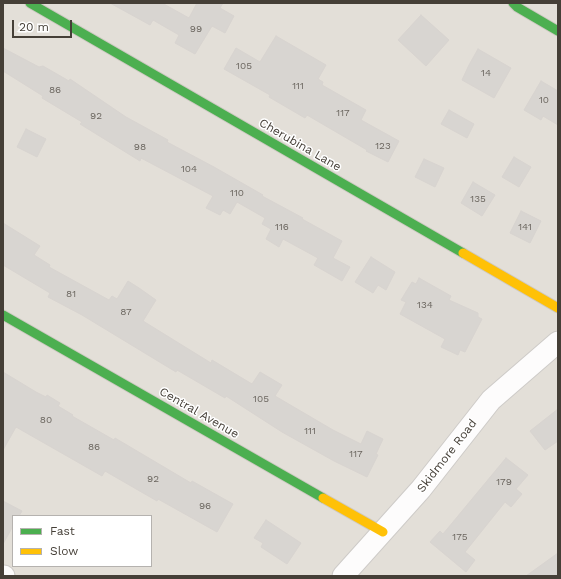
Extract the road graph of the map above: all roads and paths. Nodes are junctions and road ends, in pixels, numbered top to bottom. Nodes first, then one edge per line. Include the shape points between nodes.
1 (30, 3) edge
2 (514, 3) edge
3 (558, 31) edge
4 (558, 308) edge
5 (3, 315) edge
6 (558, 342) edge
7 (383, 532) junction
8 (343, 576) edge

1 - 4 street, Cherubina Lane
2 - 3 street
5 - 7 street, Central Avenue
6 - 7 street, Skidmore Road via 491,400 421,489
7 - 8 street, Skidmore Road

